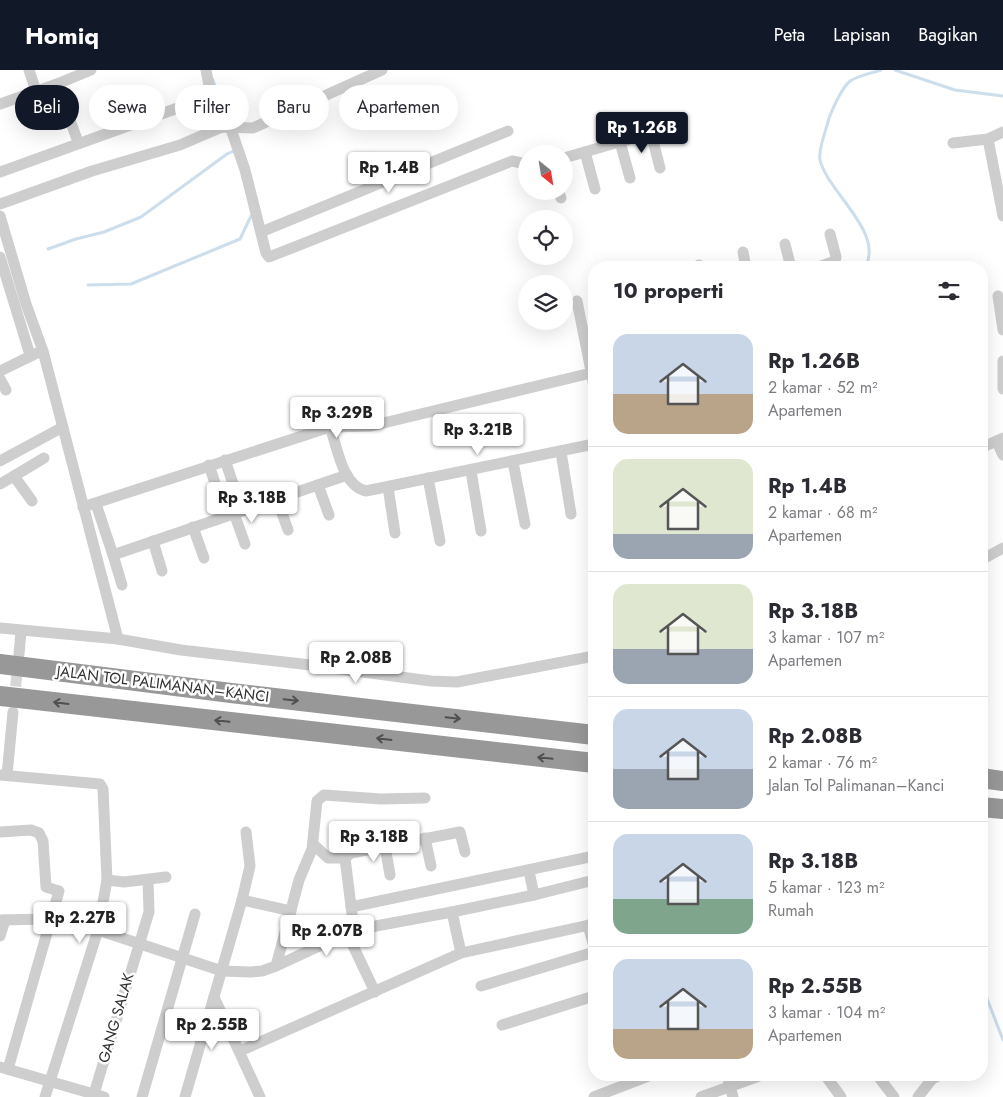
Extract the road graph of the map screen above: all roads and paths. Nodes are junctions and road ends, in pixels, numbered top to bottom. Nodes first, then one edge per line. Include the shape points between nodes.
1 (29, 70) edge
2 (91, 70) edge
3 (206, 70) edge
4 (382, 70) edge
5 (57, 84) junction
6 (34, 85) edge
7 (54, 85) edge
8 (209, 85) edge
9 (15, 99) edge
10 (0, 104) edge
11 (175, 108) edge
12 (249, 128) edge
13 (667, 128) dead end
14 (221, 130) edge
15 (228, 130) edge
16 (508, 131) dead end
17 (1003, 132) edge
18 (651, 133) junction
19 (988, 139) junction
20 (78, 142) junction
21 (620, 142) junction
22 (953, 143) dead end
23 (585, 152) junction
24 (573, 155) edge
25 (518, 162) edge
26 (660, 168) dead end
27 (0, 172) edge
28 (630, 178) dead end
29 (596, 189) dead end
30 (0, 204) edge
31 (0, 216) edge
32 (1003, 216) edge
33 (260, 232) junction
34 (830, 234) dead end
35 (785, 244) dead end
36 (743, 252) dead end
37 (3, 258) edge
38 (745, 261) edge
39 (789, 261) edge
40 (834, 261) edge
41 (998, 296) dead end
42 (576, 301) dead end
43 (1003, 330) edge
44 (588, 331) edge
45 (43, 351) junction
46 (30, 355) junction
47 (1003, 361) edge
48 (0, 371) edge
49 (588, 374) edge
50 (0, 379) edge
51 (1003, 389) edge
52 (6, 390) dead end
53 (63, 426) junction
54 (330, 427) junction
55 (1000, 440) edge
56 (588, 445) edge
57 (988, 445) edge
58 (561, 452) junction
59 (1003, 456) edge
60 (44, 458) dead end
61 (225, 460) junction
62 (0, 461) edge
63 (513, 462) junction
64 (209, 465) junction
65 (471, 470) junction
66 (347, 475) junction
67 (14, 476) junction
68 (428, 478) junction
69 (0, 484) edge
70 (318, 485) junction
71 (388, 487) junction
72 (277, 498) junction
73 (32, 501) dead end
74 (96, 504) junction
75 (83, 507) junction
76 (234, 513) junction
77 (571, 514) dead end
78 (329, 515) dead end
79 (525, 524) dead end
80 (193, 527) junction
81 (288, 530) dead end
82 (481, 531) dead end
83 (395, 533) dead end
84 (153, 541) junction
85 (440, 541) dead end
86 (245, 544) dead end
87 (1003, 548) edge
88 (113, 555) junction
89 (988, 556) edge
90 (204, 558) dead end
91 (162, 571) dead end
92 (122, 585) dead end
93 (0, 628) edge
94 (21, 631) junction
95 (118, 639) junction
96 (19, 654) tunnel mouth
97 (588, 657) edge
98 (0, 664) edge
99 (0, 696) edge
100 (13, 712) tunnel mouth
101 (588, 733) edge
102 (588, 762) edge
103 (3, 775) edge
104 (988, 779) edge
105 (1003, 781) edge
106 (425, 798) dead end
107 (988, 808) edge
108 (1003, 809) edge
109 (0, 832) edge
110 (246, 832) dead end
111 (426, 838) junction
112 (313, 844) junction
113 (384, 846) junction
114 (465, 852) dead end
115 (588, 857) edge
116 (345, 858) junction
117 (431, 866) dead end
118 (529, 871) junction
119 (390, 875) dead end
120 (166, 878) dead end
121 (106, 880) junction
122 (148, 880) junction
123 (588, 882) edge
124 (534, 895) junction
125 (242, 900) junction
126 (351, 907) junction
127 (291, 911) junction
128 (452, 912) junction
129 (195, 914) dead end
130 (2, 920) edge
131 (51, 920) junction
132 (588, 925) edge
133 (98, 930) junction
134 (350, 932) junction
135 (0, 936) edge
136 (138, 944) junction
137 (461, 953) junction
138 (588, 954) edge
139 (182, 957) junction
140 (276, 966) junction
141 (222, 971) junction
142 (481, 986) dead end
143 (375, 992) junction
144 (214, 997) junction
145 (588, 998) edge
146 (502, 1025) dead end
147 (240, 1051) junction
148 (4, 1068) edge
149 (50, 1081) junction
150 (635, 1081) edge
151 (745, 1081) edge
152 (829, 1081) edge
153 (882, 1081) edge
154 (929, 1081) edge
155 (730, 1086) edge
156 (97, 1096) edge
157 (46, 1097) edge
158 (142, 1097) edge
159 (185, 1097) edge
160 (260, 1097) edge
161 (594, 1097) edge
162 (702, 1097) edge
163 (841, 1097) edge
164 (894, 1097) edge
165 (918, 1097) edge

1 - 6 street
2 - 5 street
3 - 8 street
4 - 12 street
5 - 7 street
5 - 20 street
9 - 10 street
11 - 20 street
13 - 18 street
14 - 30 street
15 - 33 street
16 - 33 street
17 - 19 street
18 - 21 street
18 - 26 street
19 - 22 street
19 - 32 street
20 - 27 street
21 - 23 street
21 - 28 street
23 - 24 street
23 - 29 street
25 - 33 street via 512,161 274,258 266,253
31 - 37 street
34 - 40 street via 836,257
35 - 39 street
36 - 38 street
37 - 45 street
37 - 46 street
41 - 43 street
42 - 44 street
45 - 46 street
45 - 53 street
46 - 48 street
47 - 51 street
49 - 54 street via 371,426
50 - 52 street
53 - 62 street
53 - 75 street
54 - 61 street
54 - 66 street
55 - 57 street
55 - 59 street
56 - 58 street
58 - 63 street
58 - 77 street
60 - 67 street
61 - 64 street
61 - 76 street
63 - 65 street
63 - 79 street
64 - 74 street
64 - 76 street
65 - 68 street
65 - 82 street
66 - 70 street
66 - 71 street via 361,490
67 - 69 street
67 - 73 street
68 - 71 street
68 - 85 street
70 - 72 street
70 - 78 street
71 - 83 street
72 - 76 street
72 - 81 street
74 - 75 street
74 - 88 street
75 - 95 street
76 - 80 street
76 - 86 street
80 - 84 street
80 - 90 street
84 - 88 street
84 - 91 street
87 - 89 street
88 - 92 street
93 - 94 street
94 - 95 street
94 - 96 street
95 - 97 street via 181,650 431,681 457,682
98 -> 101 highway, JALAN TOL PALIMANAN–KANCI
102 -> 99 highway, JALAN TOL PALIMANAN–KANCI
100 - 103 street
103 - 121 street via 102,786
104 - 105 highway
106 - 112 street via 324,795 317,801
107 - 108 highway
109 - 131 street via 31,830 42,837 46,887 59,891
110 - 125 street via 250,866
111 - 113 street
111 - 114 street via 460,832
111 - 117 street
112 - 116 street via 328,858
112 - 127 street
113 - 116 street via 351,853
113 - 119 street
115 - 118 street
116 - 126 street
118 - 124 street
118 - 126 street
120 - 122 street
121 - 122 street
121 - 133 street
122 - 136 street, GANG SALAK via 150,904
123 - 124 street
124 - 128 street
125 - 127 street
125 - 141 street
126 - 134 street
127 - 140 street
128 - 134 street
128 - 137 street
129 - 139 street
130 - 131 street
130 - 135 street
131 - 133 street
131 - 148 street
132 - 137 street
133 - 136 street
133 - 149 street
134 - 140 street
134 - 143 street
136 - 139 street
136 - 156 street, GANG SALAK
137 - 143 street
138 - 142 street
139 - 141 street
139 - 158 street
140 - 141 street via 251,972
141 - 144 street
143 - 147 street
144 - 147 street
144 - 159 street
145 - 146 street
147 - 160 street
148 - 149 street
149 - 156 street
149 - 157 street
150 - 161 street
151 - 155 street
152 - 163 street
153 - 164 street
154 - 165 street
155 - 162 street

